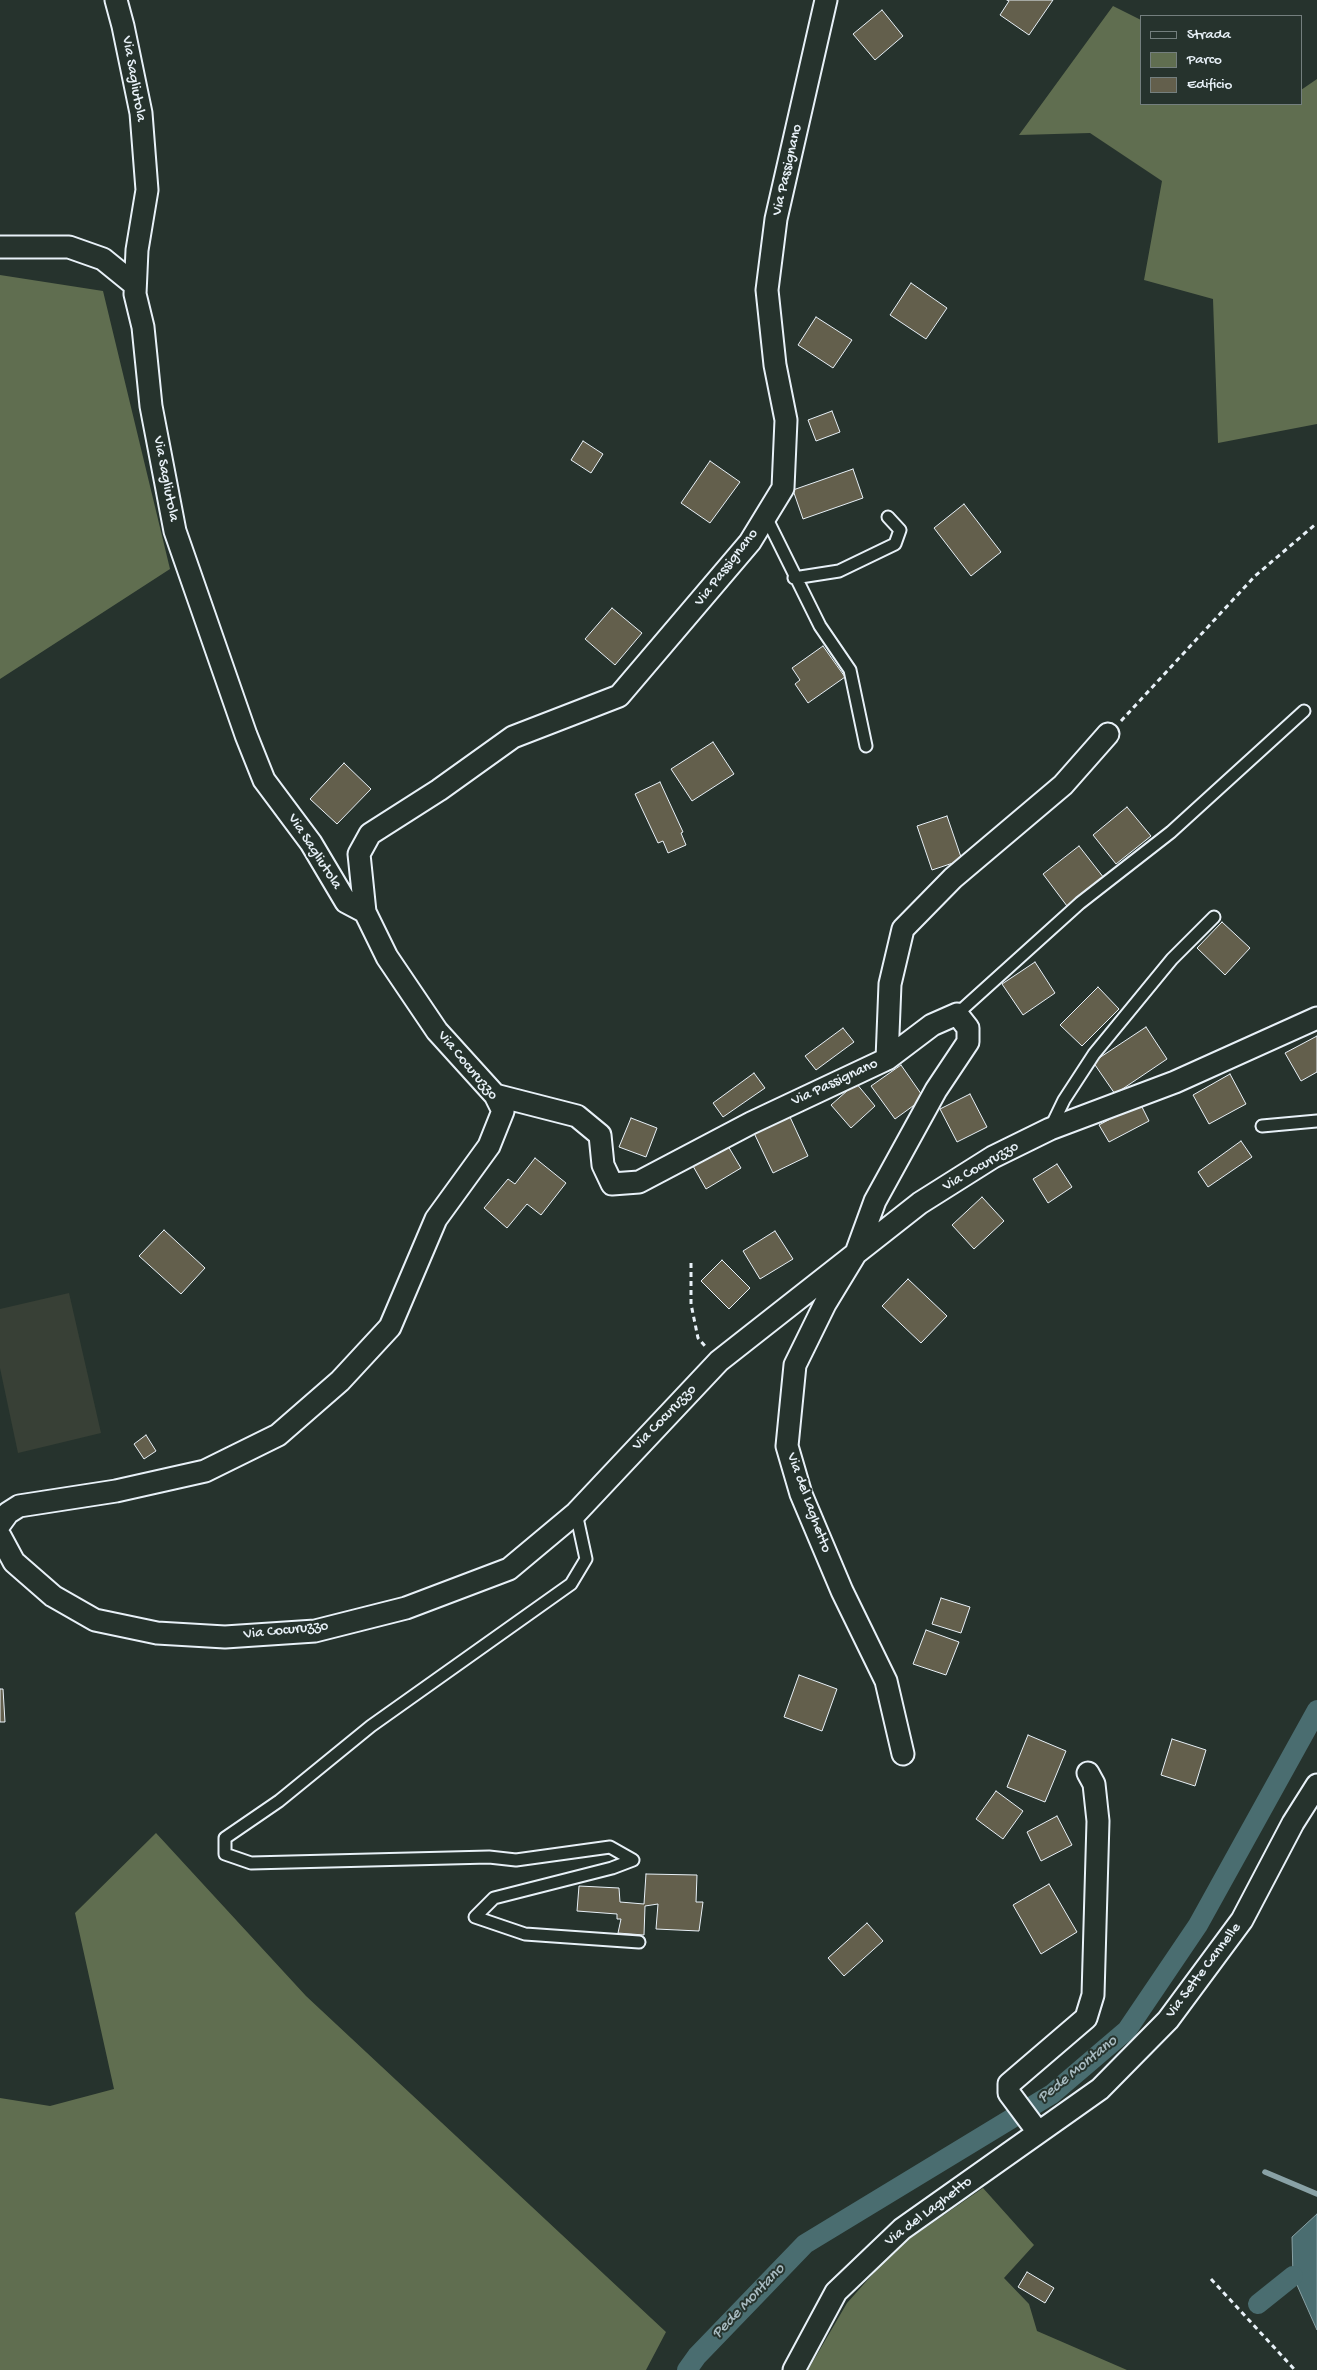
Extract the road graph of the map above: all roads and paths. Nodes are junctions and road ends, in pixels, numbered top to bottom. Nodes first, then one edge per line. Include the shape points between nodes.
1 (116, 0) edge
2 (826, 0) edge
3 (0, 247) edge
4 (135, 285) junction
5 (766, 517) junction
6 (888, 517) dead end
7 (1317, 523) edge
8 (794, 578) junction
9 (1304, 711) dead end
10 (1108, 734) joint
11 (866, 746) dead end
12 (365, 912) junction
13 (1214, 917) dead end
14 (957, 1014) junction
15 (1317, 1018) edge
16 (887, 1059) junction
17 (495, 1095) junction
18 (1317, 1121) edge
19 (1262, 1126) dead end
20 (1050, 1129) junction
21 (856, 1253) junction
22 (691, 1263) dead end
23 (719, 1361) junction
24 (576, 1512) junction
25 (0, 1524) edge
26 (0, 1536) edge
27 (903, 1754) dead end
28 (1088, 1773) dead end
29 (1317, 1785) edge
30 (639, 1942) dead end
31 (1041, 2127) junction
32 (1210, 2279) dead end
33 (794, 2370) edge
34 (1295, 2370) edge

1 - 4 street, Via Sagliutola via 140,113 147,190
2 - 5 street, Via Passignano via 776,220 767,290 775,365 786,420 784,488
3 - 4 street via 69,247 103,259
4 - 12 street, Via Sagliutola via 151,406 176,530 246,735 264,780 311,843 346,902
5 - 8 lane via 778,537
5 - 12 street, Via Passignano via 750,542 619,696 513,737 370,834 359,854
6 - 8 lane via 900,530 895,544 840,571
7 - 10 path via 1255,576
8 - 11 lane via 820,626 850,670
9 - 14 lane via 1171,832 1080,903
10 - 16 street via 1062,785 953,878 903,929 890,984
12 - 17 street, Via Cocuruzzo via 387,957 437,1030
13 - 20 lane via 1172,959 1094,1054 1064,1100
14 - 16 street, Via Passignano via 932,1026
14 - 21 street via 968,1028 968,1042 936,1090 875,1201
15 - 20 street, Via Cocuruzzo via 1175,1082
16 - 17 street, Via Passignano via 751,1123 639,1182 612,1184 602,1165 600,1135 577,1116
17 - 25 street, Via Cocuruzzo via 503,1111 489,1146 436,1219 390,1327 340,1381 278,1435 205,1471 116,1491 19,1506
18 - 19 lane
20 - 21 street, Via Cocuruzzo via 993,1157 928,1198
21 - 23 street, Via Cocuruzzo
21 - 27 street, Via del Laghetto via 824,1304 795,1365 787,1446 805,1503 842,1591 886,1681
22 - 23 path via 691,1304 698,1338
23 - 24 street, Via Cocuruzzo
24 - 26 street, Via Cocuruzzo via 509,1569 406,1608 314,1631 225,1637 157,1633 95,1620 54,1596 14,1562
24 - 30 lane via 586,1559 571,1584 371,1726 279,1801 226,1838 225,1854 251,1863 489,1857 516,1860 610,1847 633,1860 494,1898 475,1917 525,1934
28 - 31 street via 1094,1784 1098,1821 1093,1994 1086,2018 1009,2084 1009,2093
29 - 31 street, Via Sette Cannelle via 1293,1823 1242,1920 1168,2020 1100,2089
31 - 33 street, Via del Laghetto via 902,2229 836,2292
32 - 34 path

